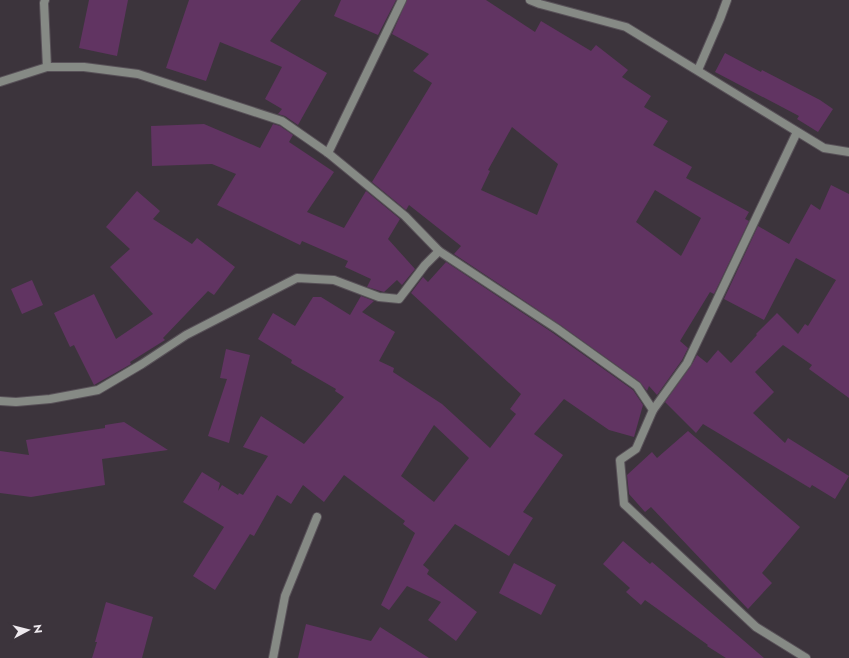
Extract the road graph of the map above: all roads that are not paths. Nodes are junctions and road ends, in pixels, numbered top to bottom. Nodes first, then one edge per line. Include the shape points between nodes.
1 (45, 0) edge
2 (402, 0) edge
3 (530, 0) edge
4 (727, 0) edge
5 (47, 67) junction
6 (698, 70) junction
7 (0, 82) edge
8 (797, 132) junction
9 (849, 152) edge
10 (328, 153) junction
11 (439, 251) junction
12 (0, 401) edge
13 (653, 410) junction
14 (317, 518) dead end
15 (273, 658) edge
16 (806, 658) edge

1 - 5 street
2 - 10 street
3 - 6 street via 626,27
4 - 6 street
5 - 7 street
5 - 10 street via 84,67 138,74 282,121
6 - 8 street
8 - 9 street via 824,148
8 - 13 street via 687,363
10 - 11 street via 405,216
11 - 12 street via 425,264 399,299 379,297 334,280 297,278 186,335 98,390 43,399
11 - 13 street via 556,328 637,386
13 - 16 street via 636,449 620,460 624,504 756,627
14 - 15 street via 285,596

